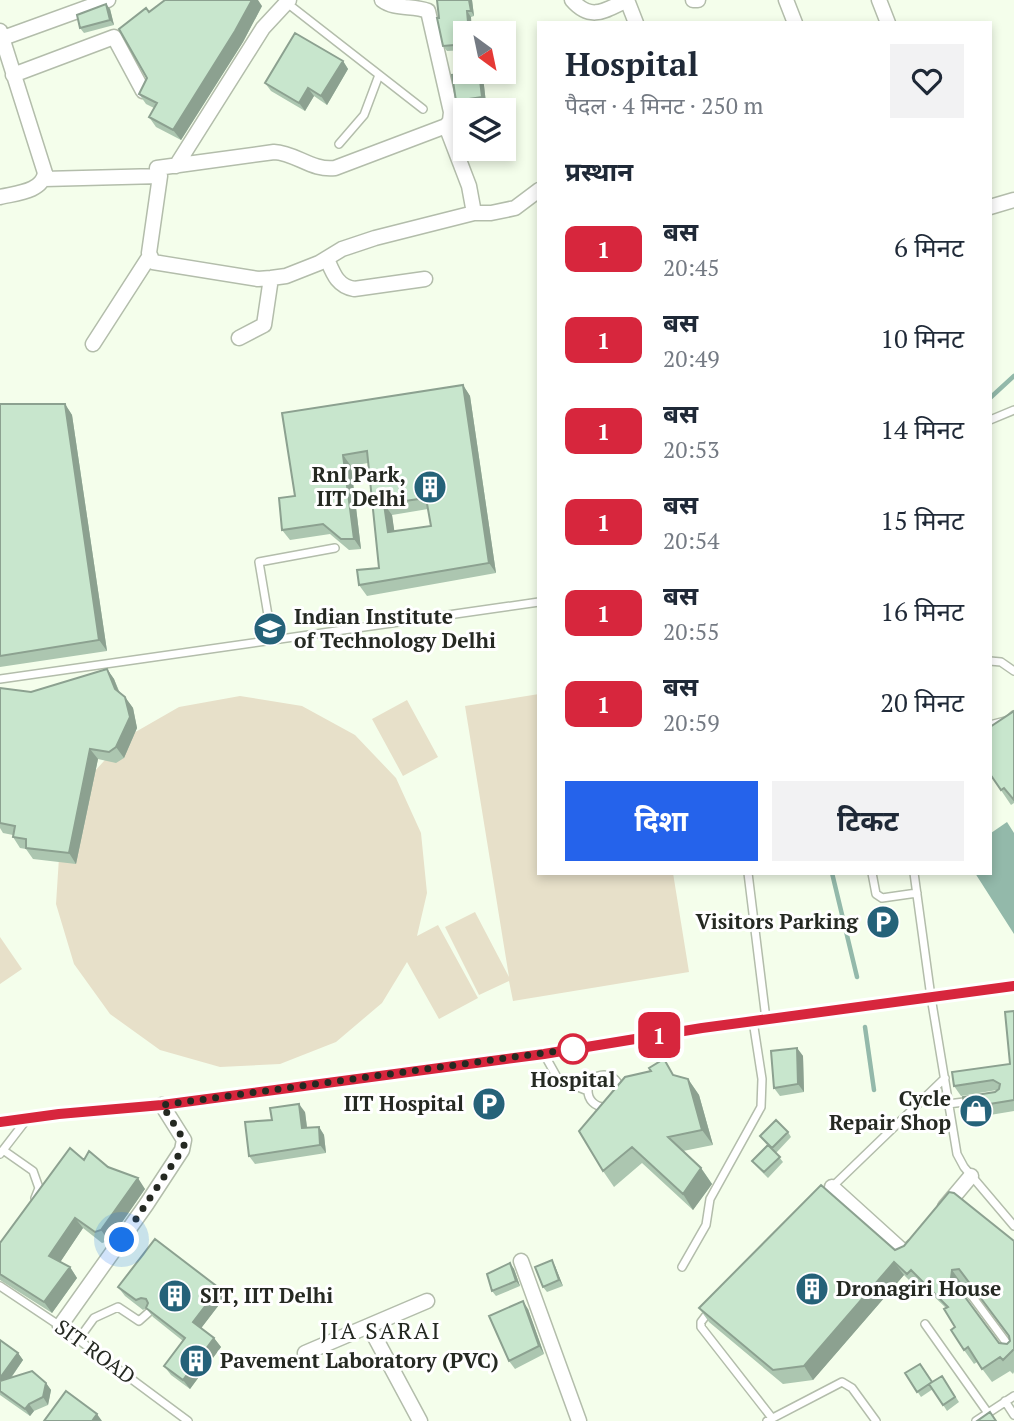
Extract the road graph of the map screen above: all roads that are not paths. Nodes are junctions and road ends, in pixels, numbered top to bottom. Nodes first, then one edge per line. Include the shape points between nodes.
1 (108, 0) edge
2 (382, 0) edge
3 (572, 0) edge
4 (627, 0) edge
5 (693, 0) edge
6 (698, 0) edge
7 (786, 0) edge
8 (879, 0) edge
9 (287, 1) edge
10 (635, 21) edge
11 (794, 21) edge
12 (887, 21) edge
13 (1, 34) edge
14 (13, 75) junction
15 (379, 75) junction
16 (143, 91) edge
17 (423, 109) dead end
18 (446, 126) junction
19 (339, 144) dead end
20 (176, 166) junction
21 (160, 176) junction
22 (44, 179) junction
23 (537, 192) edge
24 (0, 197) edge
25 (1014, 200) edge
26 (992, 206) edge
27 (474, 213) junction
28 (149, 257) junction
29 (327, 259) junction
30 (271, 278) junction
31 (425, 279) dead end
32 (239, 338) dead end
33 (93, 344) dead end
34 (1014, 410) edge
35 (992, 419) edge
36 (335, 548) edge
37 (537, 602) edge
38 (272, 639) junction
39 (992, 661) edge
40 (1014, 671) edge
41 (0, 679) edge
42 (1014, 715) edge
43 (992, 724) edge
44 (748, 875) edge
45 (872, 875) edge
46 (914, 875) edge
47 (917, 893) junction
48 (1014, 986) edge
49 (931, 997) junction
50 (766, 1019) junction
51 (753, 1021) junction
52 (544, 1054) junction
53 (945, 1078) junction
54 (588, 1091) junction
55 (975, 1100) edge
56 (948, 1104) junction
57 (162, 1105) junction
58 (27, 1119) junction
59 (0, 1121) edge
60 (1, 1152) edge
61 (971, 1176) junction
62 (830, 1190) joint
63 (29, 1210) edge
64 (938, 1215) edge
65 (1014, 1226) edge
66 (922, 1234) edge
67 (521, 1261) dead end
68 (682, 1267) dead end
69 (0, 1286) edge
70 (966, 1288) edge
71 (427, 1301) dead end
72 (716, 1303) edge
73 (148, 1314) edge
74 (925, 1324) dead end
75 (369, 1325) junction
76 (60, 1326) junction
77 (78, 1340) junction
78 (305, 1353) dead end
79 (1014, 1353) edge
80 (1014, 1396) edge
81 (1005, 1401) junction
82 (988, 1413) junction
83 (1014, 1415) edge
84 (769, 1419) edge
85 (188, 1421) edge
86 (420, 1421) edge
87 (579, 1421) edge
88 (876, 1421) edge
89 (976, 1421) edge

1 - 13 street
2 - 18 street via 392,6 428,11 451,112
3 - 4 street via 586,12 600,13
4 - 10 street
5 - 6 street
7 - 11 street
8 - 12 street
9 - 15 lane
9 - 20 street via 263,28
13 - 14 street
14 - 16 street via 114,37
14 - 22 street via 44,165
15 - 17 lane
15 - 19 lane via 364,115
18 - 20 street via 335,169 324,170 283,152
18 - 27 street via 469,186
20 - 21 street via 157,168
21 - 22 street
21 - 28 street
22 - 24 street via 34,188
23 - 27 street via 515,208
25 - 26 street
27 - 29 street via 375,237
28 - 30 street via 155,263
28 - 33 street
29 - 30 street
29 - 31 street via 345,288
30 - 32 street via 264,325
34 - 35 lane
36 - 38 lane via 259,562
37 - 38 lane
38 - 41 lane
39 - 40 lane
42 - 43 lane
44 - 50 lane
45 - 47 lane via 876,894 882,898
46 - 47 lane
47 - 49 lane
48 - 49 lane
49 - 50 lane
49 - 53 lane
50 - 51 lane
51 - 52 lane
51 - 68 lane via 762,1079 761,1107 710,1199 706,1224
52 - 54 lane via 558,1079
52 - 57 lane
53 - 56 lane
53 - 62 lane
54 - 54 lane via 592,1081 606,1075 615,1079 620,1094 610,1106 600,1106
55 - 56 lane
56 - 61 lane via 957,1154
57 - 58 lane
57 - 76 street via 184,1140 182,1150
58 - 59 lane
58 - 60 lane
60 - 63 lane via 33,1171 39,1188
61 - 64 street
61 - 65 lane
62 - 66 street via 906,1254
67 - 87 street
69 - 76 lane, SIT ROAD
70 - 79 lane
71 - 75 street
72 - 84 lane via 701,1327
73 - 77 lane via 139,1321 118,1307 94,1318
74 - 82 lane
75 - 78 street
75 - 86 street
76 - 77 lane, SIT ROAD
77 - 85 lane, SIT ROAD
80 - 81 lane
81 - 82 lane
81 - 83 lane
82 - 89 lane
84 - 88 lane via 842,1382 852,1388

